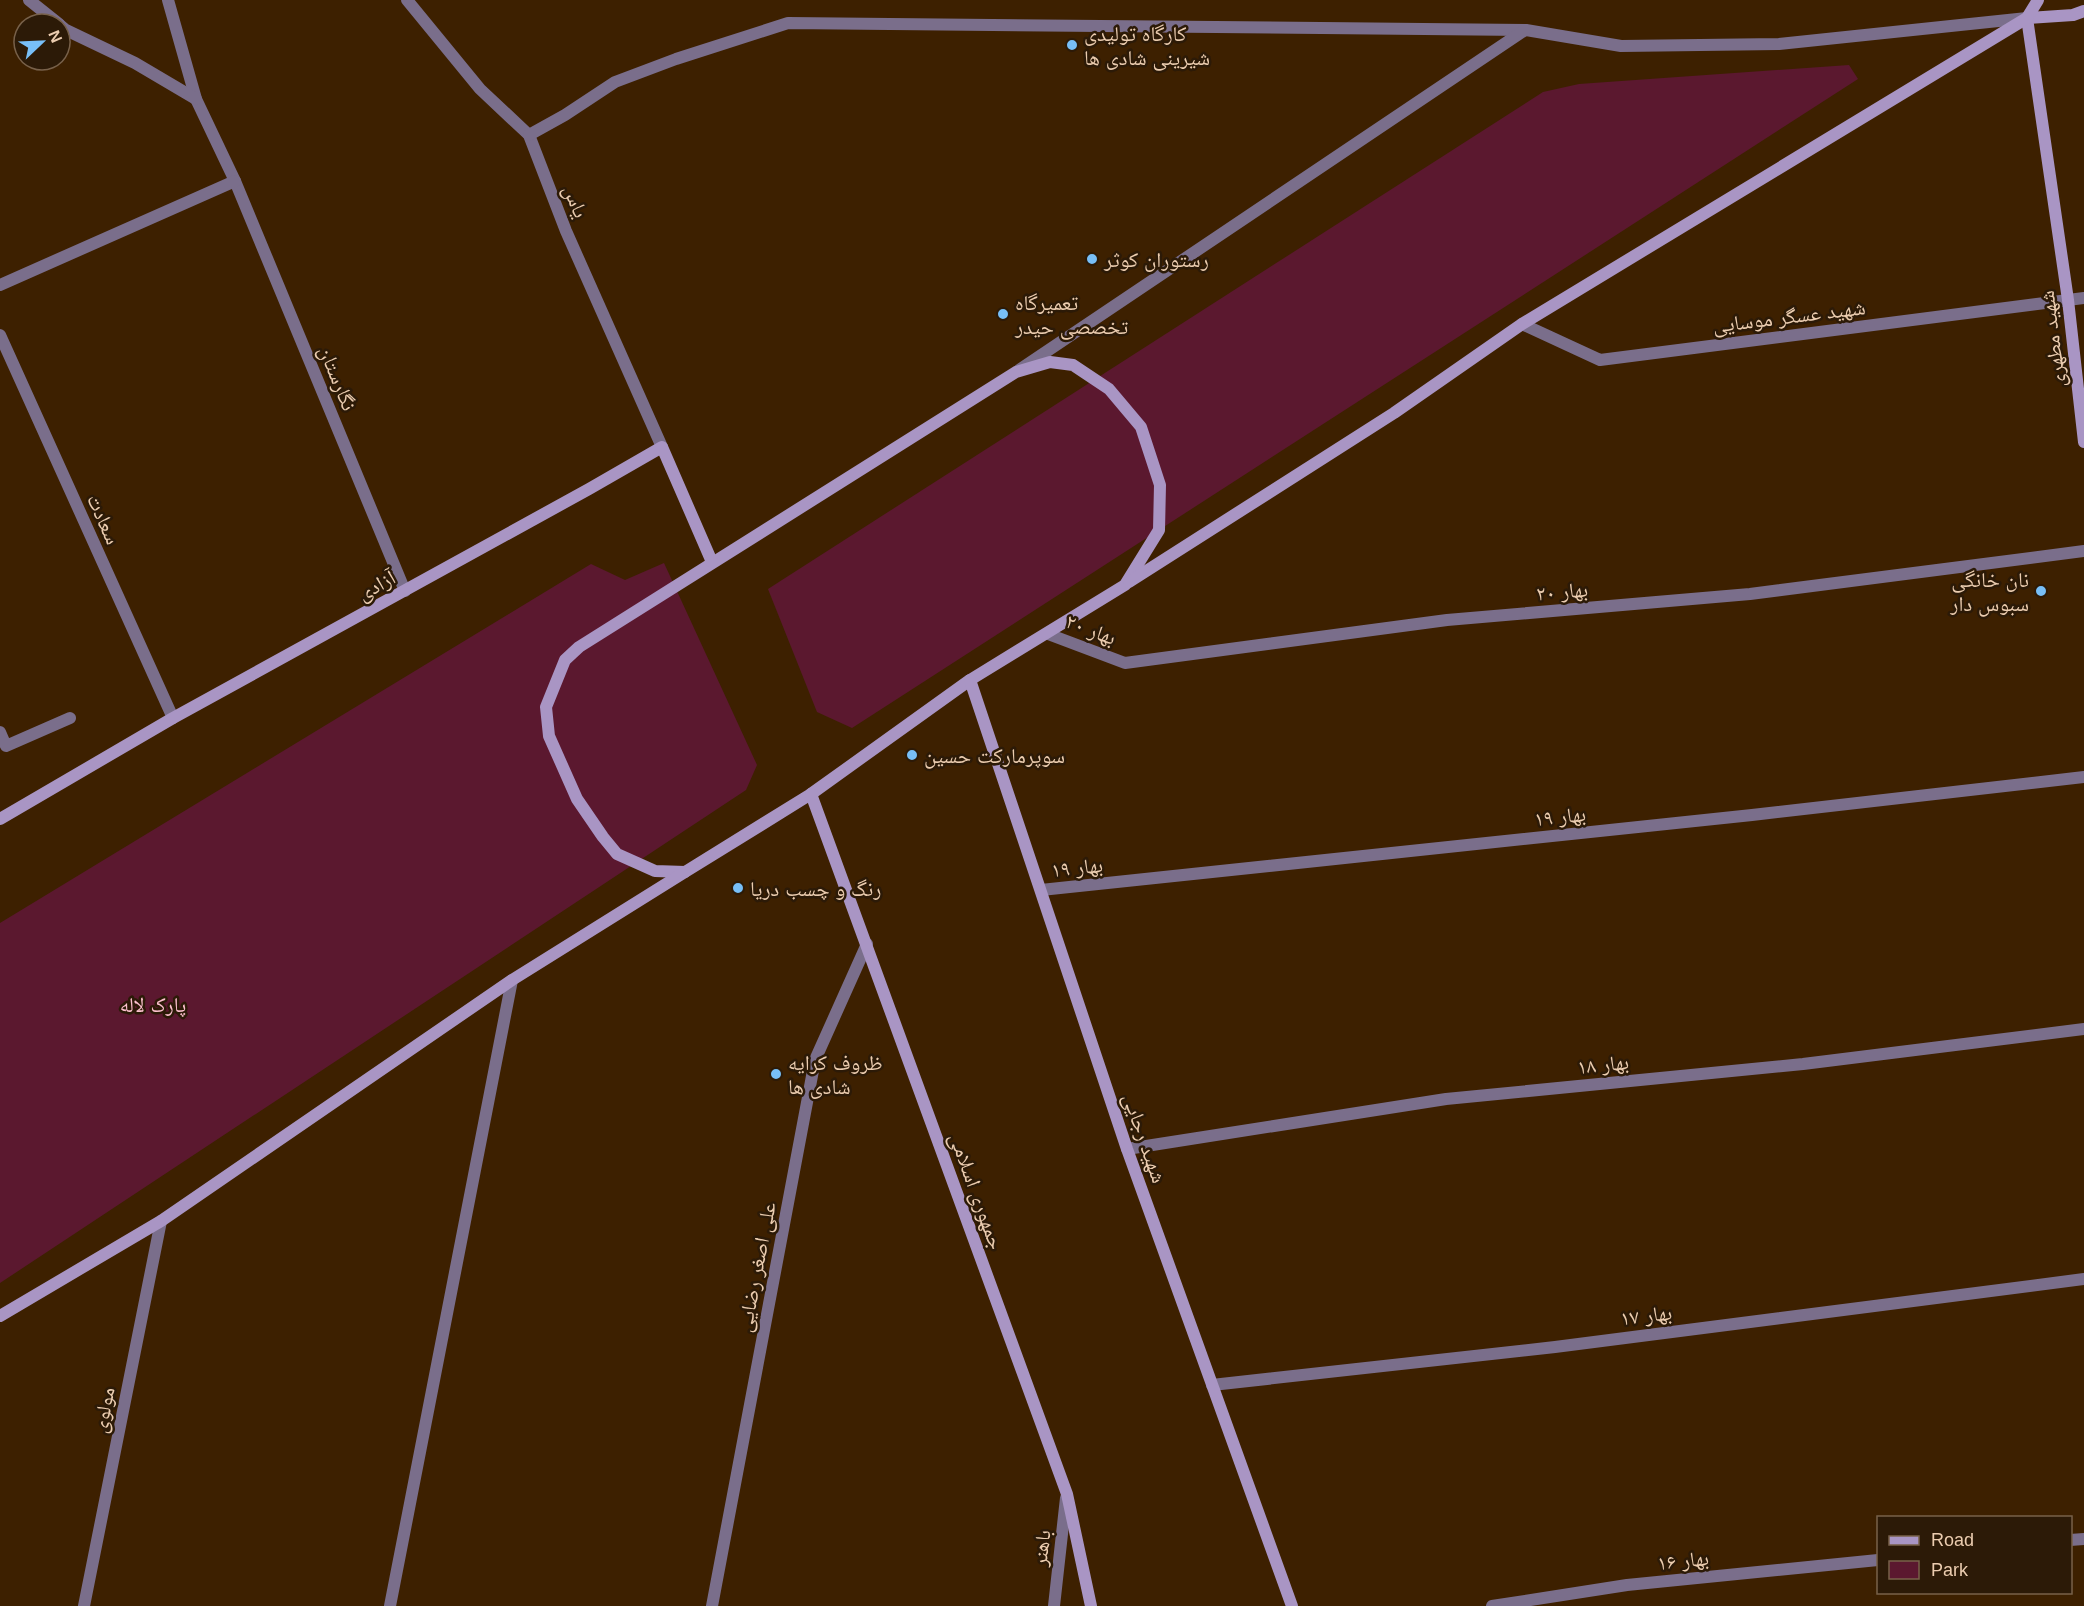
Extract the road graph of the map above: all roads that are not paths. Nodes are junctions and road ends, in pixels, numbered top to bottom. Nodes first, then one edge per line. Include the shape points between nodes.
1 (29, 0) edge
2 (168, 0) edge
3 (407, 0) edge
4 (2038, 0) edge
5 (2084, 11) edge
6 (43, 12) edge
7 (2027, 18) junction
8 (1526, 30) junction
9 (72, 33) edge
10 (196, 99) junction
11 (528, 135) junction
12 (235, 181) junction
13 (0, 285) edge
14 (2084, 298) edge
15 (2068, 300) junction
16 (1522, 324) junction
17 (0, 335) edge
18 (1016, 372) junction
19 (2084, 442) edge
20 (662, 447) junction
21 (2084, 550) edge
22 (712, 562) junction
23 (1125, 585) junction
24 (405, 591) junction
25 (1048, 633) junction
26 (970, 681) junction
27 (70, 718) dead end
28 (173, 718) junction
29 (0, 732) edge
30 (2084, 777) edge
31 (811, 794) junction
32 (0, 819) edge
33 (685, 872) junction
34 (1041, 890) junction
35 (867, 944) junction
36 (512, 980) junction
37 (2084, 1029) edge
38 (1127, 1149) junction
39 (161, 1221) junction
40 (2084, 1279) edge
41 (0, 1316) edge
42 (1212, 1385) junction
43 (1067, 1494) junction
44 (1877, 1560) edge
45 (84, 1606) edge
46 (390, 1606) edge
47 (712, 1606) edge
48 (1054, 1606) edge
49 (1091, 1606) edge
50 (1292, 1606) edge
51 (1492, 1606) edge

1 - 6 street
2 - 10 street, نگارستان
3 - 11 street, یاس via 480,89
4 - 7 street
5 - 7 street
7 - 8 street via 1779,44 1621,46
7 - 15 street, شهید مطهری
7 - 16 street
8 - 11 street via 788,23 615,82
8 - 18 street
9 - 10 street via 135,63
10 - 12 street, نگارستان
11 - 20 street, یاس
12 - 13 street
12 - 24 street, نگارستان
14 - 15 street, شهید عسگر موسایی
15 - 16 street, شهید عسگر موسایی via 1600,360
15 - 19 street, شهید مطهری
16 - 23 street via 1394,413
17 - 28 street, سعادت
18 - 22 street
18 - 23 street via 1050,362 1073,365 1109,389 1140,427 1160,485 1159,530
20 - 22 street
20 - 24 street, آزادی
21 - 25 street, بهار ۲۰ via 1750,594 1447,620 1125,663
22 - 33 street via 579,647 565,660 546,708 549,736 577,799 617,854 655,871
23 - 25 street
24 - 28 street, آزادی
25 - 26 street
26 - 31 street
26 - 34 street, شهید رجایی
27 - 29 street via 6,746
28 - 32 street, آزادی
30 - 34 street, بهار ۱۹
31 - 33 street
31 - 35 street, جمهوری اسلامی
33 - 36 street
34 - 38 street, شهید رجایی
35 - 43 street, جمهوری اسلامی
35 - 47 street, علی اصغر رضایی via 815,1060
36 - 39 street
36 - 46 street
37 - 38 street, بهار ۱۸ via 1803,1064 1446,1099
38 - 42 street, شهید رجایی
39 - 41 street
39 - 45 street, مولوی
40 - 42 street, بهار ۱۷ via 1555,1347
42 - 50 street, شهید رجایی
43 - 48 street, باهنر
43 - 49 street, جمهوری اسلامی
44 - 51 street, بهار ۱۶ via 1627,1585

